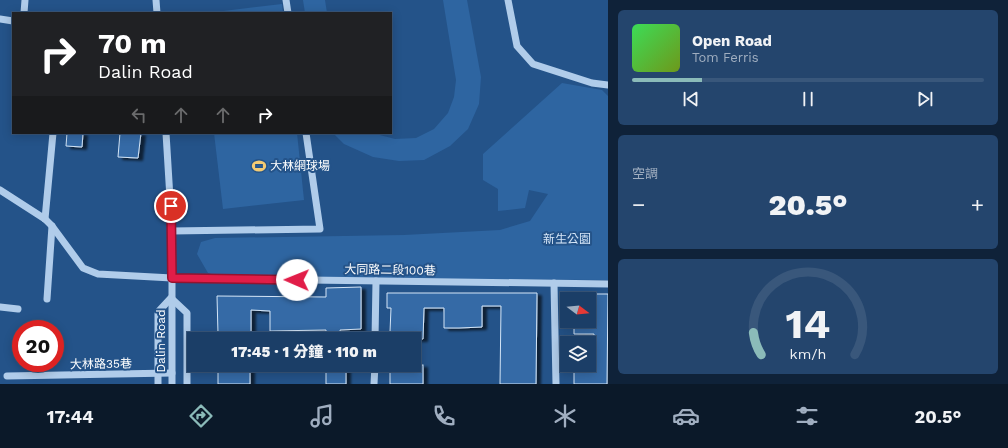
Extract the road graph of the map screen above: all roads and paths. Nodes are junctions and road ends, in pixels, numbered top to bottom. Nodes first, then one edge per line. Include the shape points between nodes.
1 (25, 0) edge
2 (156, 0) edge
3 (286, 0) edge
4 (508, 0) edge
5 (24, 12) edge
6 (157, 12) edge
7 (288, 12) edge
8 (0, 19) edge
9 (12, 21) edge
10 (608, 85) edge
11 (53, 134) edge
12 (166, 134) edge
13 (306, 134) edge
14 (0, 190) edge
15 (45, 219) junction
16 (52, 226) junction
17 (172, 231) junction
18 (172, 278) junction
19 (376, 281) junction
20 (554, 283) junction
21 (608, 284) edge
22 (172, 298) junction
23 (47, 299) dead end
24 (0, 307) edge
25 (18, 309) dead end
26 (375, 332) edge
27 (375, 372) edge
28 (158, 373) junction
29 (172, 373) junction
30 (7, 376) dead end
31 (158, 384) edge
32 (172, 384) edge
33 (187, 384) edge
34 (374, 384) edge
35 (556, 384) edge

1 - 5 street
2 - 6 street
3 - 7 street
4 - 10 street via 517,46 533,64 592,83
8 - 9 street
11 - 15 street
12 - 17 street, Dalin Road
13 - 17 street via 320,229
14 - 15 street, 大同路二段100巷
15 - 16 street, 大同路二段100巷
16 - 18 street, 大同路二段100巷 via 83,268 98,274
16 - 23 street
17 - 18 street, Dalin Road
18 - 19 street, 大同路二段100巷
18 - 22 street, Dalin Road
19 - 20 street, 大同路二段100巷
19 - 26 street
20 - 21 street, 大同路二段100巷
20 - 35 street
22 - 28 street, Dalin Road via 158,312
22 - 29 street, Dalin Road
22 - 33 street, Dalin Road via 187,313
24 - 25 street
27 - 34 street
28 - 29 street, 大林路35巷
28 - 30 street, 大林路35巷
28 - 31 street, Dalin Road
29 - 32 street, Dalin Road

